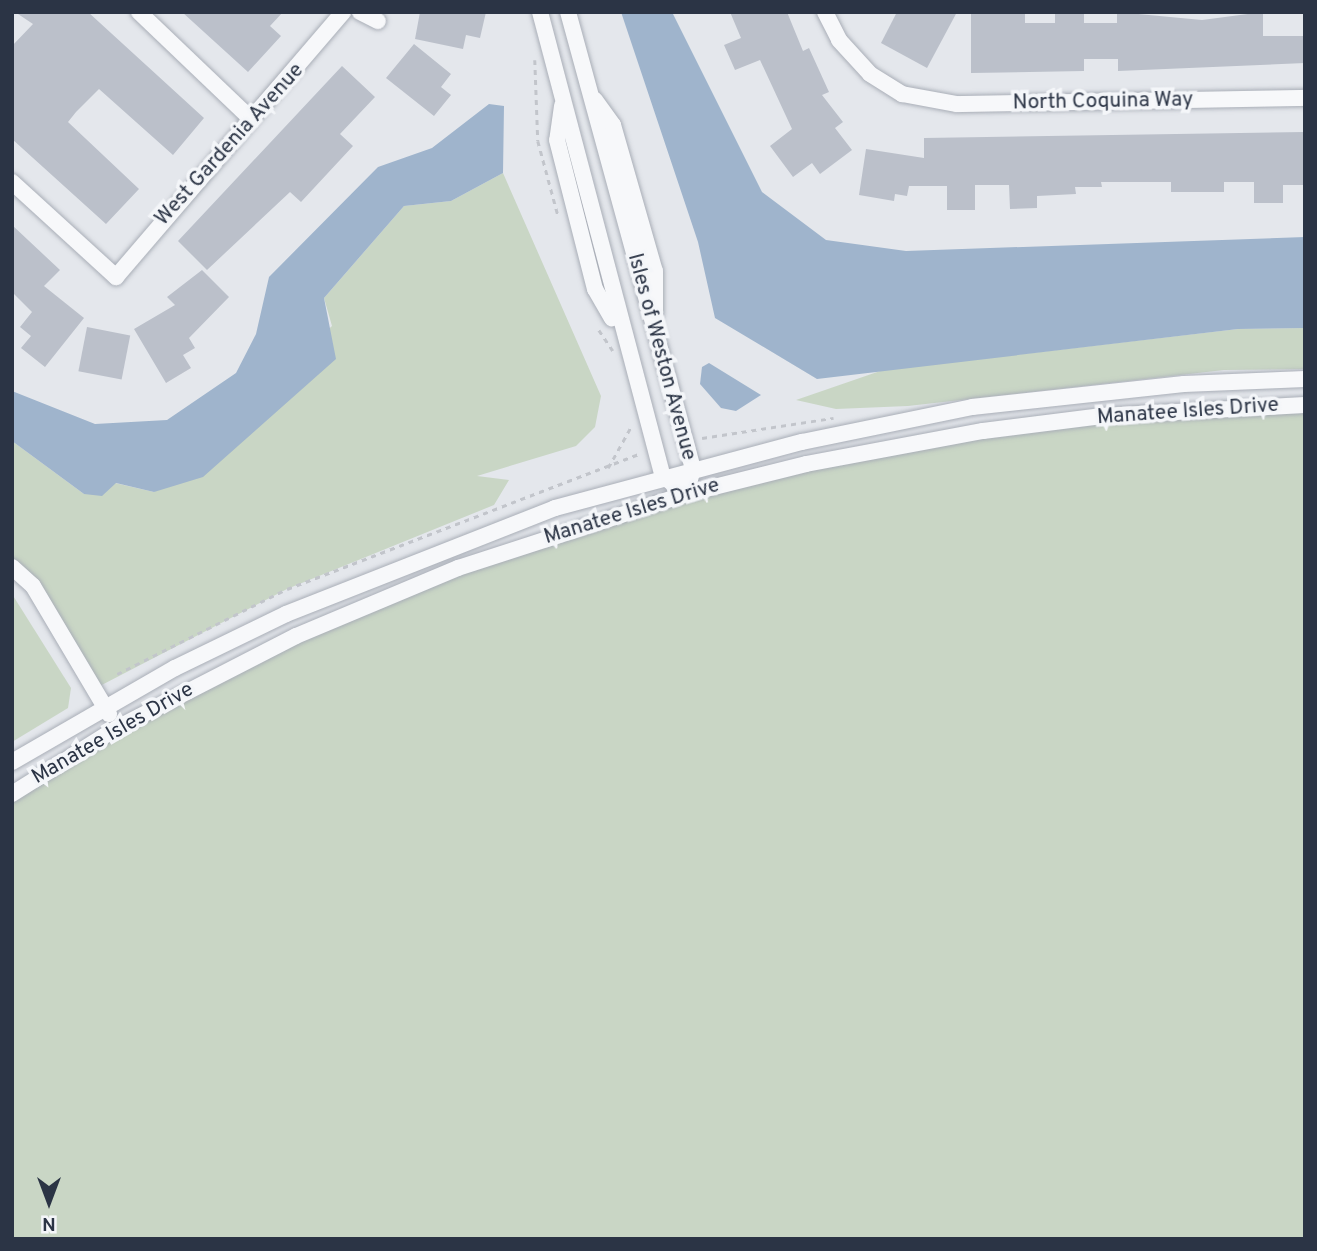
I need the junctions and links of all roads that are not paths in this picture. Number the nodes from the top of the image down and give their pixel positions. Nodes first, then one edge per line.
1 (139, 12) edge
2 (343, 12) edge
3 (360, 12) edge
4 (540, 12) edge
5 (568, 12) edge
6 (825, 12) edge
7 (378, 21) dead end
8 (589, 91) junction
9 (1305, 98) edge
10 (250, 118) junction
11 (608, 163) junction
12 (573, 172) junction
13 (12, 182) edge
14 (640, 276) junction
15 (609, 284) junction
16 (655, 335) junction
17 (625, 340) junction
18 (1305, 379) edge
19 (1305, 405) edge
20 (693, 469) junction
21 (663, 476) junction
22 (686, 494) junction
23 (12, 567) edge
24 (104, 706) junction
25 (117, 728) junction
26 (12, 762) edge
27 (12, 794) edge

1 - 10 street
2 - 10 street, West Gardenia Avenue
3 - 7 street
4 - 12 street, Isles of Weston Avenue
5 - 8 street, Isles of Weston Avenue
6 - 9 street, North Coquina Way
8 - 11 street, Isles of Weston Avenue
8 - 16 street
10 - 13 street, West Gardenia Avenue
11 - 12 street
11 - 14 street, Isles of Weston Avenue
12 - 15 street, Isles of Weston Avenue
12 - 17 street
14 - 15 street
14 - 16 street, Isles of Weston Avenue
15 - 17 street, Isles of Weston Avenue
16 - 20 street, Isles of Weston Avenue
17 - 21 street, Isles of Weston Avenue
18 - 20 street, Manatee Isles Drive
19 - 22 street, Manatee Isles Drive
20 - 21 street, Manatee Isles Drive
20 - 22 street, Isles of Weston Avenue
21 - 22 street, Isles of Weston Avenue
21 - 24 street, Manatee Isles Drive
22 - 25 street, Manatee Isles Drive
23 - 24 street
24 - 25 street
24 - 26 street, Manatee Isles Drive
25 - 27 street, Manatee Isles Drive

